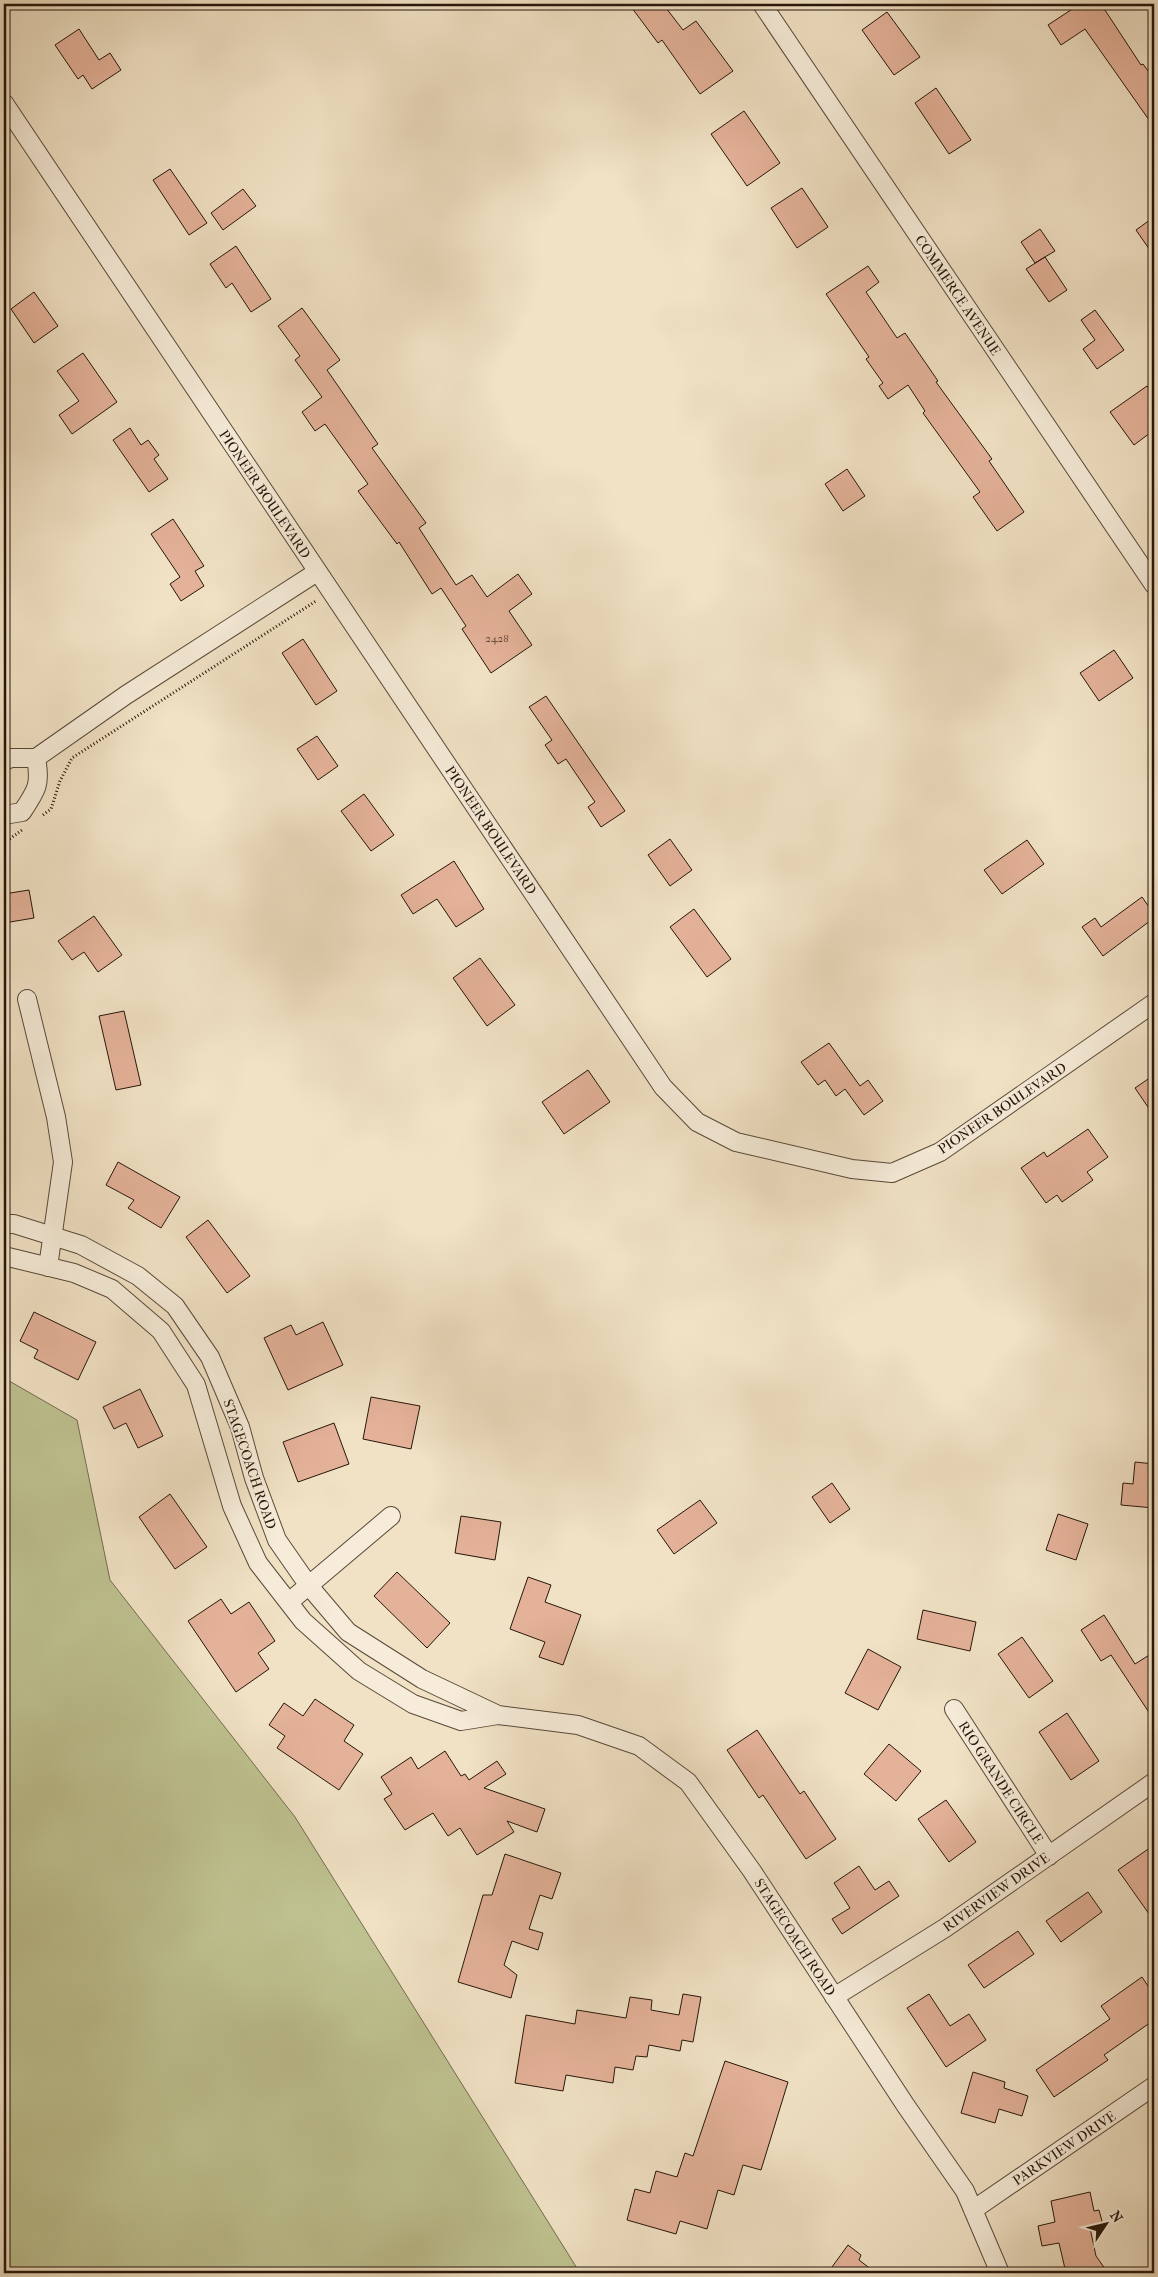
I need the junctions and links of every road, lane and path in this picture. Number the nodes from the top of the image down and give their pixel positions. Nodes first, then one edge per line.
1 (762, 4) edge
2 (4, 103) edge
3 (312, 575) junction
4 (1154, 585) edge
5 (36, 758) junction
6 (4, 761) edge
7 (4, 814) edge
8 (35, 820) dead end
9 (27, 826) dead end
10 (4, 843) edge
11 (27, 999) dead end
12 (1154, 1003) edge
13 (4, 1224) edge
14 (52, 1236) junction
15 (4, 1256) edge
16 (48, 1267) junction
17 (391, 1516) dead end
18 (309, 1586) junction
19 (289, 1602) junction
20 (954, 1709) dead end
21 (498, 1715) junction
22 (1154, 1782) edge
23 (1049, 1856) junction
24 (834, 1997) junction
25 (1154, 2086) edge
26 (973, 2210) junction
27 (1000, 2273) edge

1 - 4 street, COMMERCE AVENUE
2 - 3 street, PIONEER BOULEVARD
3 - 5 street
3 - 8 path
3 - 12 street, PIONEER BOULEVARD
5 - 6 street
5 - 7 street
9 - 10 path
11 - 14 street
13 - 14 street, STAGECOACH ROAD
14 - 16 street
14 - 18 street, STAGECOACH ROAD
15 - 16 street, STAGECOACH ROAD
16 - 19 street, STAGECOACH ROAD
17 - 18 street
18 - 19 street
18 - 21 street, STAGECOACH ROAD
19 - 21 street, STAGECOACH ROAD
20 - 23 street, RIO GRANDE CIRCLE
21 - 24 street, STAGECOACH ROAD
22 - 23 street, RIVERVIEW DRIVE
23 - 24 street, RIVERVIEW DRIVE
24 - 26 street, STAGECOACH ROAD
25 - 26 street, PARKVIEW DRIVE
26 - 27 street, STAGECOACH ROAD

